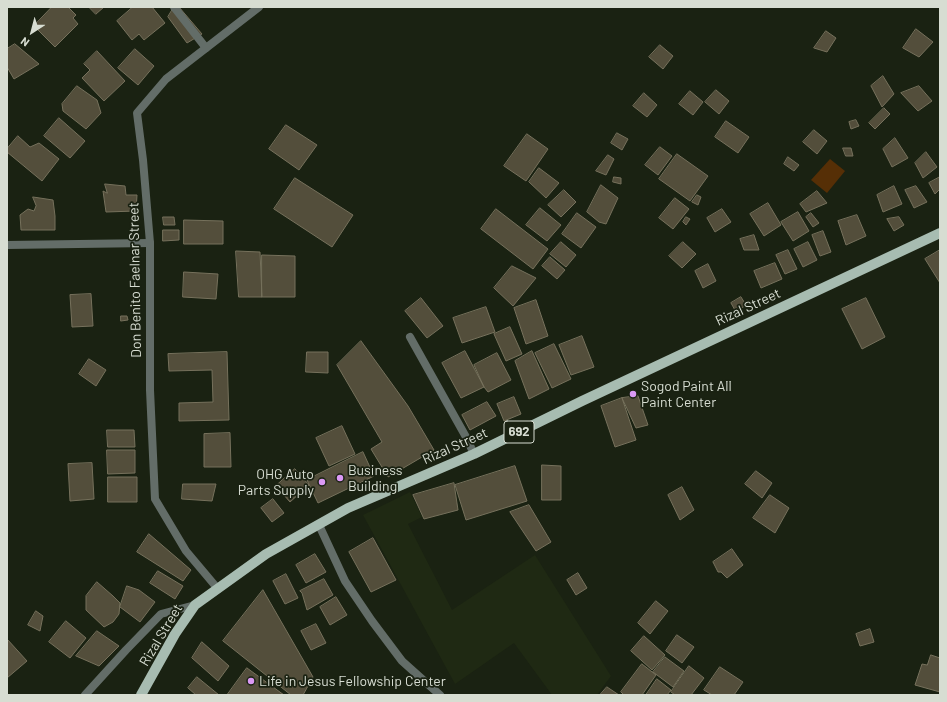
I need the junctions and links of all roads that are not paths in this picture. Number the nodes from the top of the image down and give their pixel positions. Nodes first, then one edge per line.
1 (174, 7) edge
2 (259, 7) edge
3 (206, 48) junction
4 (940, 233) edge
5 (150, 243) junction
6 (7, 245) edge
7 (410, 338) dead end
8 (474, 454) junction
9 (318, 525) junction
10 (218, 589) junction
11 (195, 605) junction
12 (143, 692) edge
13 (85, 695) edge
14 (440, 695) edge

1 - 3 street
2 - 3 street, Don Benito Faelnar Street
3 - 5 street, Don Benito Faelnar Street
4 - 8 main road, Rizal Street / 692
5 - 6 street
5 - 10 street, Don Benito Faelnar Street
7 - 8 street
8 - 9 main road, Rizal Street / 692
9 - 10 main road, Rizal Street / 692
9 - 14 street
10 - 11 main road, Rizal Street / 692
11 - 12 main road, Rizal Street / 692
11 - 13 street

